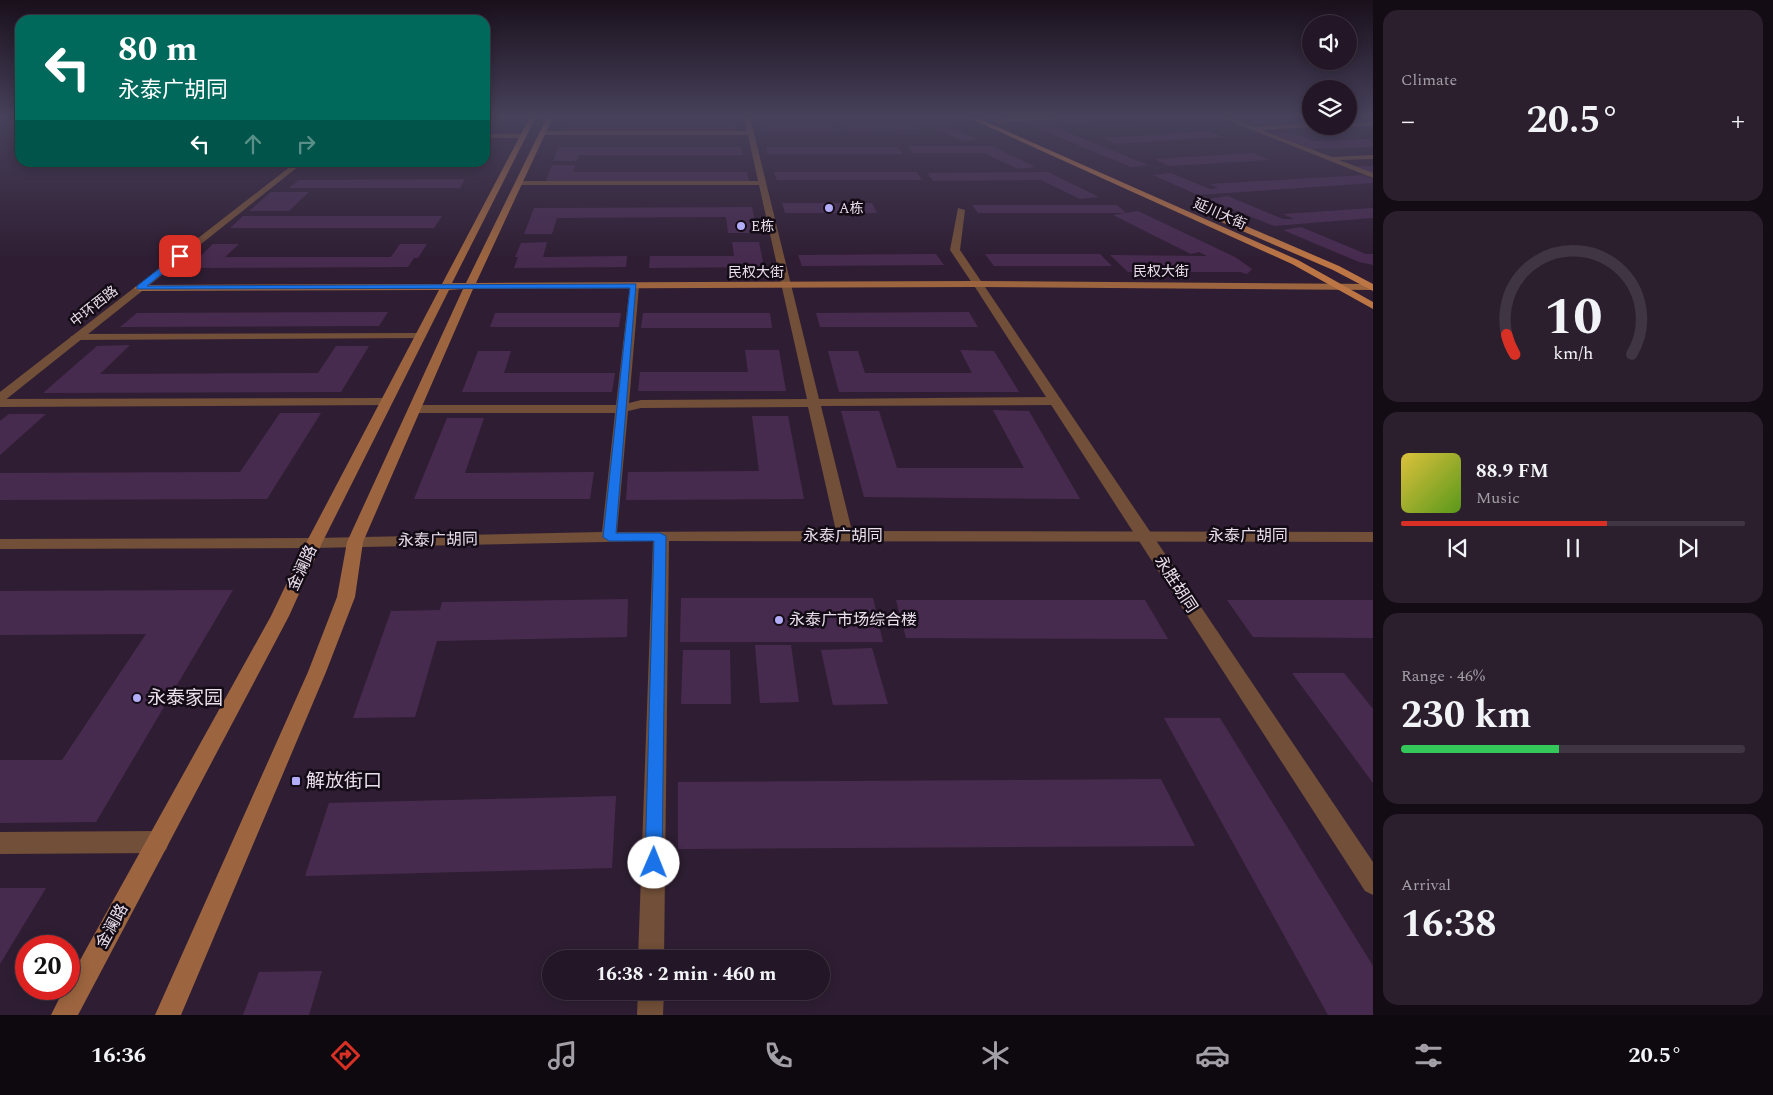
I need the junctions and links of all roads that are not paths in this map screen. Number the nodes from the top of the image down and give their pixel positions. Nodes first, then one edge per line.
1 (508, 164) edge
2 (527, 164) edge
3 (758, 164) edge
4 (1076, 164) edge
5 (1097, 164) edge
6 (1343, 164) edge
7 (295, 167) edge
8 (1373, 176) edge
9 (519, 182) junction
10 (762, 182) junction
11 (1166, 194) dead end
12 (961, 210) dead end
13 (1210, 214) dead end
14 (978, 284) junction
15 (787, 285) junction
16 (634, 286) junction
17 (1341, 286) junction
18 (445, 287) junction
19 (469, 287) junction
20 (1373, 287) edge
21 (139, 288) junction
22 (1373, 306) edge
23 (420, 336) junction
24 (76, 338) junction
25 (0, 398) edge
26 (1056, 401) junction
27 (386, 402) junction
28 (0, 403) edge
29 (814, 403) junction
30 (414, 409) junction
31 (622, 409) junction
32 (660, 536) junction
33 (845, 536) junction
34 (1144, 536) junction
35 (609, 537) junction
36 (1373, 537) edge
37 (314, 542) junction
38 (355, 542) junction
39 (0, 544) edge
40 (158, 842) junction
41 (0, 843) edge
42 (1373, 883) edge
43 (652, 950) edge
44 (651, 1000) edge
45 (64, 1015) edge
46 (168, 1015) edge
47 (650, 1015) edge

1 - 18 street, 金澜路
2 - 9 street
3 - 10 street
4 - 17 main road, 延川大街
5 - 11 main road
6 - 8 street
7 - 21 street, 中环西路
9 - 10 street
9 - 19 street
10 - 15 street
12 - 14 street, 永胜胡同
13 - 20 main road, 延川大街
14 - 15 street, 民权大街
14 - 17 street, 民权大街
14 - 26 street, 永胜胡同
15 - 16 street, 民权大街
15 - 29 street
16 - 19 street, 民权大街
16 - 31 street
17 - 20 street, 民权大街
17 - 22 main road, 延川大街
18 - 19 street, 民权大街
18 - 21 street, 民权大街
18 - 23 street, 金澜路
19 - 30 street
21 - 24 street, 中环西路
23 - 24 street
23 - 27 street, 金澜路
24 - 25 street, 中环西路
26 - 29 street
26 - 34 street, 永胜胡同
27 - 28 street
27 - 37 street, 金澜路
29 - 31 street
29 - 33 street
30 - 31 street
30 - 38 street
31 - 35 street
32 - 33 street, 永泰广胡同
32 - 35 street, 永泰广胡同
32 - 43 street
33 - 34 street, 永泰广胡同
34 - 36 street, 永泰广胡同
34 - 42 street, 永胜胡同
35 - 38 street, 永泰广胡同
37 - 38 street, 永泰广胡同
37 - 39 street, 永泰广胡同
37 - 40 street, 金澜路
38 - 46 street
40 - 41 street
40 - 45 street, 金澜路
44 - 47 street

